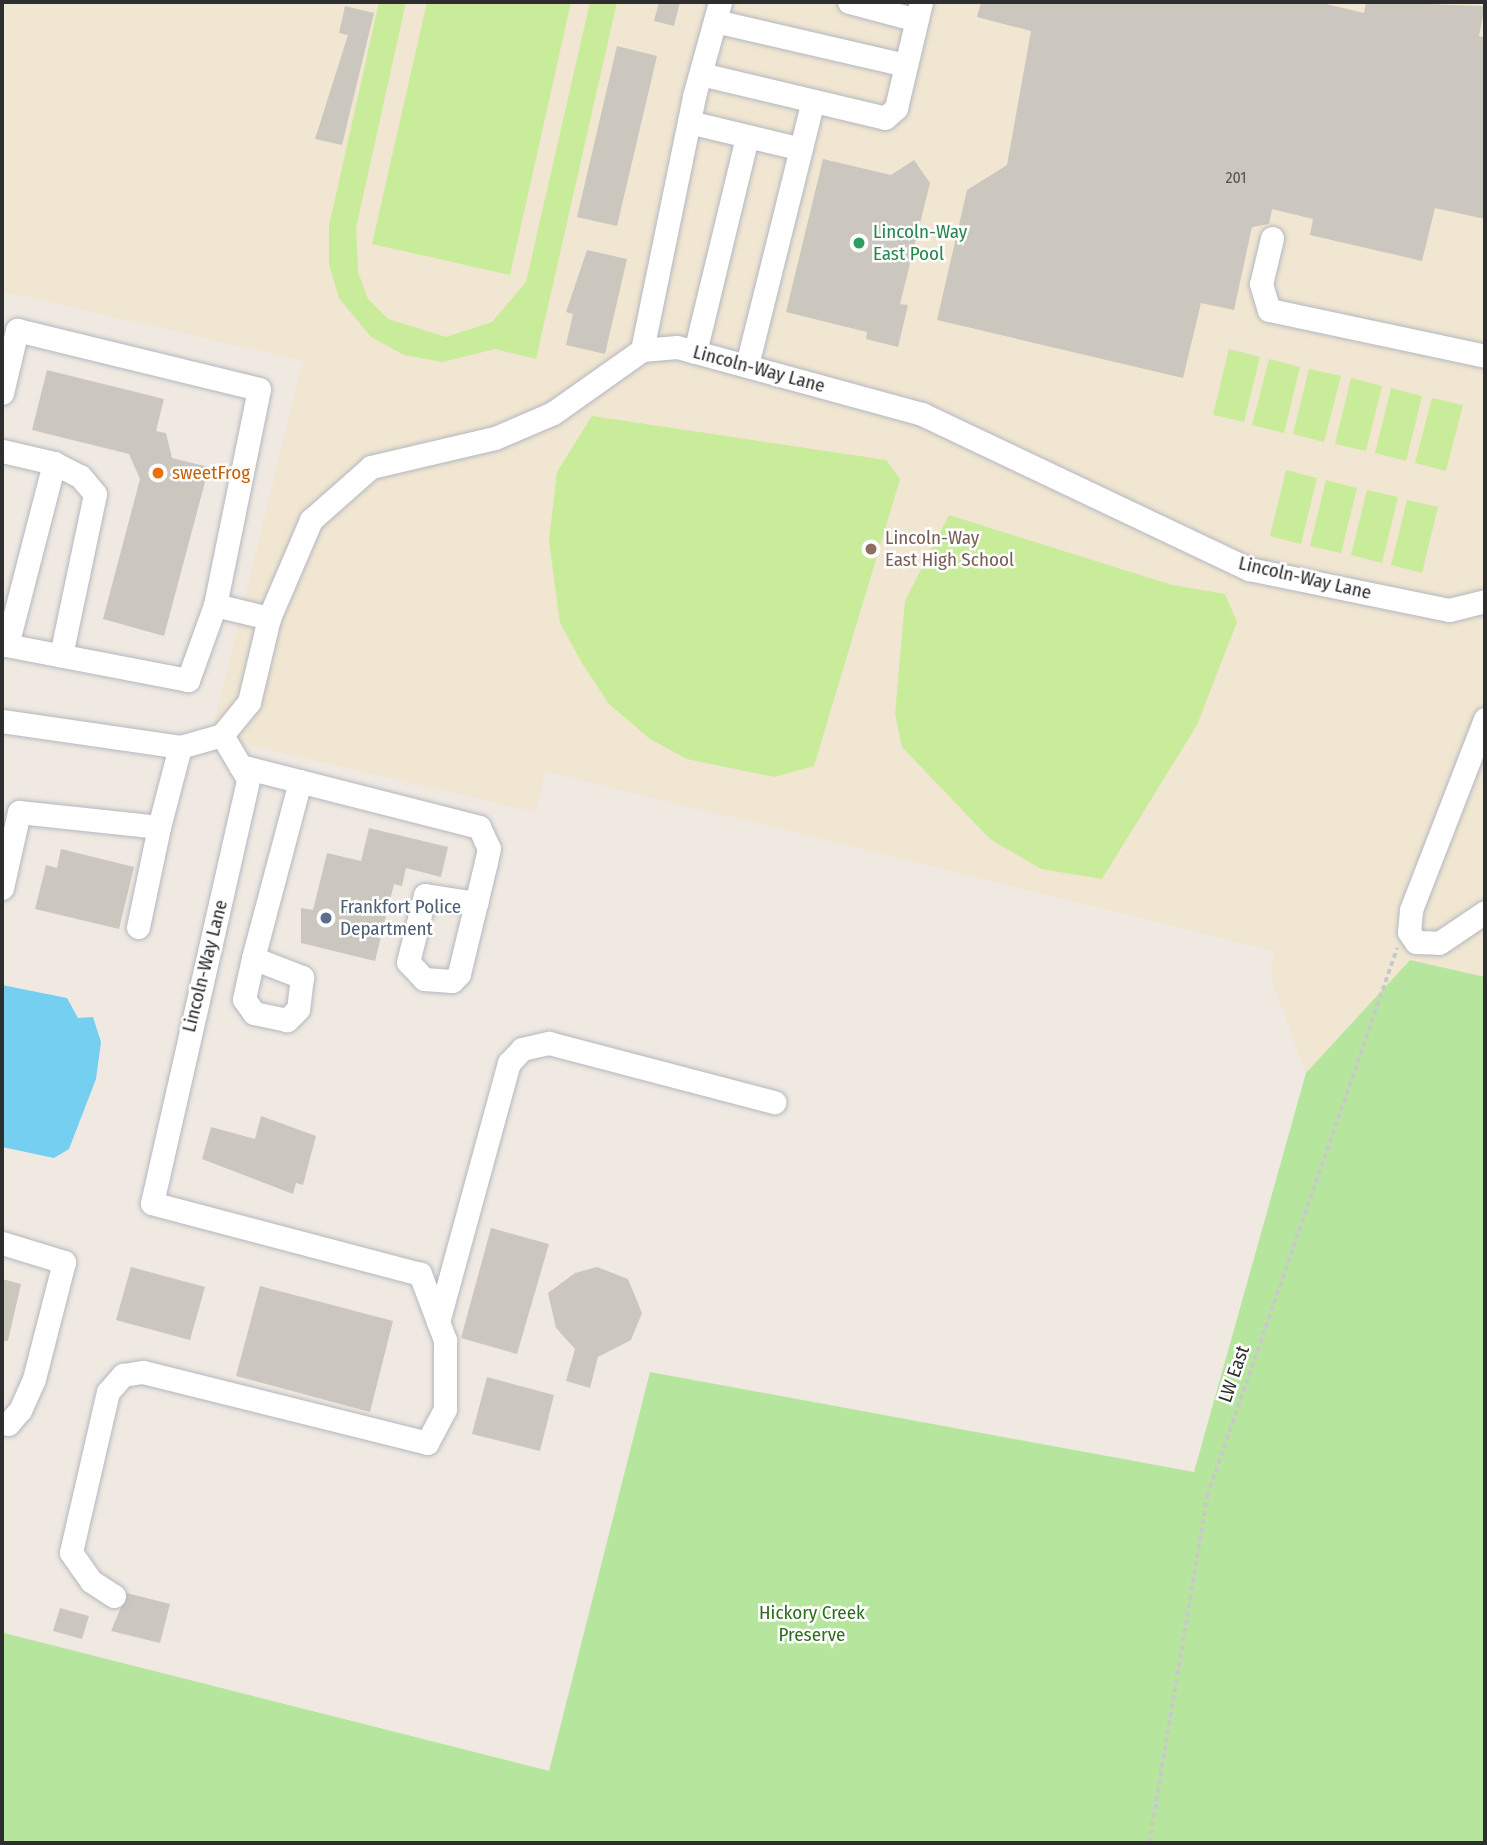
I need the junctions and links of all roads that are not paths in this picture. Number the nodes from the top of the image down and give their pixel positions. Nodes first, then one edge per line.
1 (849, 2) edge
2 (717, 11) edge
3 (919, 11) edge
4 (906, 65) junction
5 (701, 74) junction
6 (813, 101) junction
7 (688, 122) junction
8 (747, 137) junction
9 (797, 148) junction
10 (1272, 238) dead end
11 (642, 350) junction
12 (695, 352) junction
13 (1485, 356) edge
14 (747, 365) junction
15 (2, 393) edge
16 (2, 451) edge
17 (54, 463) junction
18 (1485, 599) edge
19 (215, 604) junction
20 (269, 618) junction
21 (4, 644) edge
22 (61, 655) junction
23 (1485, 719) edge
24 (2, 721) edge
25 (222, 735) junction
26 (180, 747) junction
27 (240, 766) junction
28 (300, 781) junction
29 (10, 811) edge
30 (159, 827) junction
31 (2, 888) edge
32 (476, 903) dead end
33 (1485, 912) edge
34 (138, 927) dead end
35 (253, 958) junction
36 (774, 1102) dead end
37 (2, 1243) edge
38 (438, 1322) junction
39 (2, 1423) edge
40 (114, 1596) dead end

1 - 3 street
2 - 4 street
2 - 5 street
3 - 4 street
4 - 6 street
5 - 6 street
5 - 7 street
6 - 9 street
7 - 8 street
7 - 11 street
8 - 9 street
8 - 12 street
9 - 14 street
10 - 13 street
11 - 12 street, Lincoln-Way Lane
11 - 20 street
12 - 14 street, Lincoln-Way Lane
14 - 18 street, Lincoln-Way Lane
15 - 19 street
16 - 17 street
17 - 21 street
17 - 22 street
19 - 20 street
19 - 22 street
20 - 25 street
21 - 22 street
23 - 33 street
24 - 26 street
25 - 26 street
25 - 27 street, Lincoln-Way Lane
26 - 30 street
27 - 28 street
27 - 38 street, Lincoln-Way Lane
28 - 32 street
28 - 35 street
29 - 30 street
29 - 31 street
30 - 34 street
35 - 35 street
36 - 38 street
37 - 39 street
38 - 40 street

